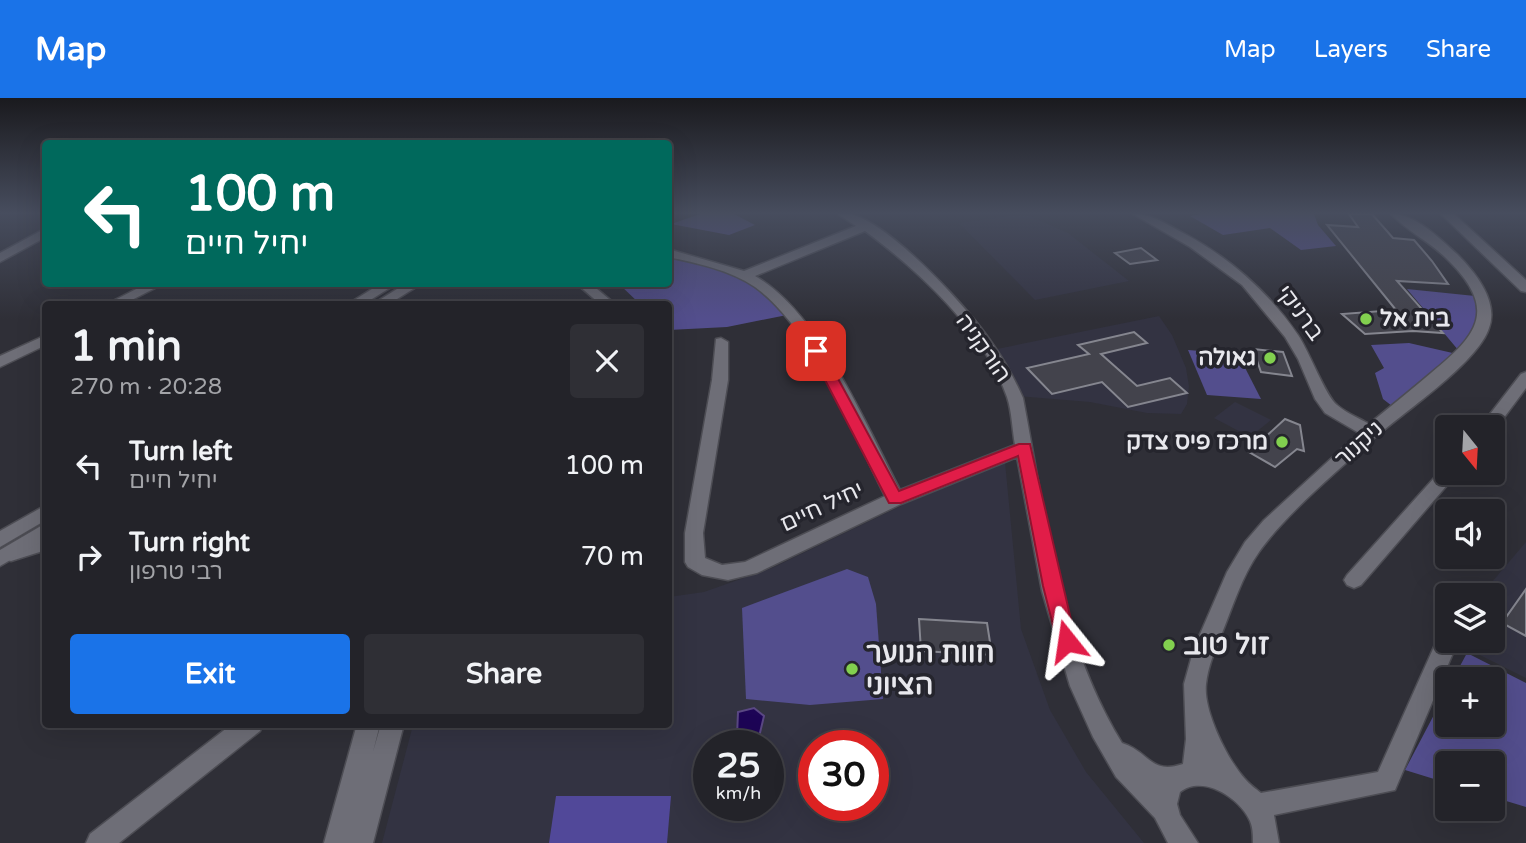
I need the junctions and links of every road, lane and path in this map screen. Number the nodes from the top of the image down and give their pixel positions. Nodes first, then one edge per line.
1 (16, 249) edge
2 (810, 249) edge
3 (900, 249) edge
4 (1201, 249) edge
5 (1443, 249) edge
6 (1487, 249) edge
7 (672, 254) edge
8 (0, 258) edge
9 (743, 276) junction
10 (150, 287) edge
11 (384, 287) edge
12 (409, 287) edge
13 (587, 287) edge
14 (601, 287) edge
15 (1526, 288) edge
16 (120, 301) edge
17 (360, 301) edge
18 (385, 301) edge
19 (604, 301) edge
20 (617, 301) edge
21 (42, 341) edge
22 (721, 342) dead end
23 (0, 362) edge
24 (1526, 377) edge
25 (1497, 415) edge
26 (1370, 432) junction
27 (1025, 447) junction
28 (1438, 485) edge
29 (895, 499) junction
30 (42, 515) edge
31 (42, 532) edge
32 (42, 544) edge
33 (2, 552) edge
34 (1354, 580) dead end
35 (1442, 653) edge
36 (1196, 707) junction
37 (245, 728) edge
38 (368, 728) edge
39 (392, 728) edge
40 (1102, 731) junction
41 (1184, 777) junction
42 (1235, 786) junction
43 (1256, 806) junction
44 (1166, 811) junction
45 (1269, 841) edge
46 (99, 843) edge
47 (337, 843) edge
48 (360, 843) edge
49 (1185, 843) edge

1 - 8 street
2 - 9 street
3 - 27 street, הורקניה
4 - 26 street, ברניקי
5 - 26 street, ניקנור
6 - 15 street
7 - 9 street
9 - 29 street
10 - 16 street
11 - 17 street
12 - 18 street
13 - 19 street
14 - 20 street
21 - 23 street
22 - 29 street, יחיל חיים
24 - 25 street
26 - 36 street, ניקנור
27 - 29 street, יחיל חיים
27 - 40 street, הורקניה
28 - 34 street
30 - 33 street
31 - 33 street
32 - 33 street
35 - 43 street
36 - 41 street, ניקנור
36 - 42 street, ניקנור
37 - 46 street
38 - 47 street
39 - 48 street
40 - 41 street, הורקניה
40 - 44 street, הורקניה
41 - 42 street, הורקניה
41 - 44 street, ניקנור
42 - 43 street
43 - 45 street
44 - 49 street, הורקניה

